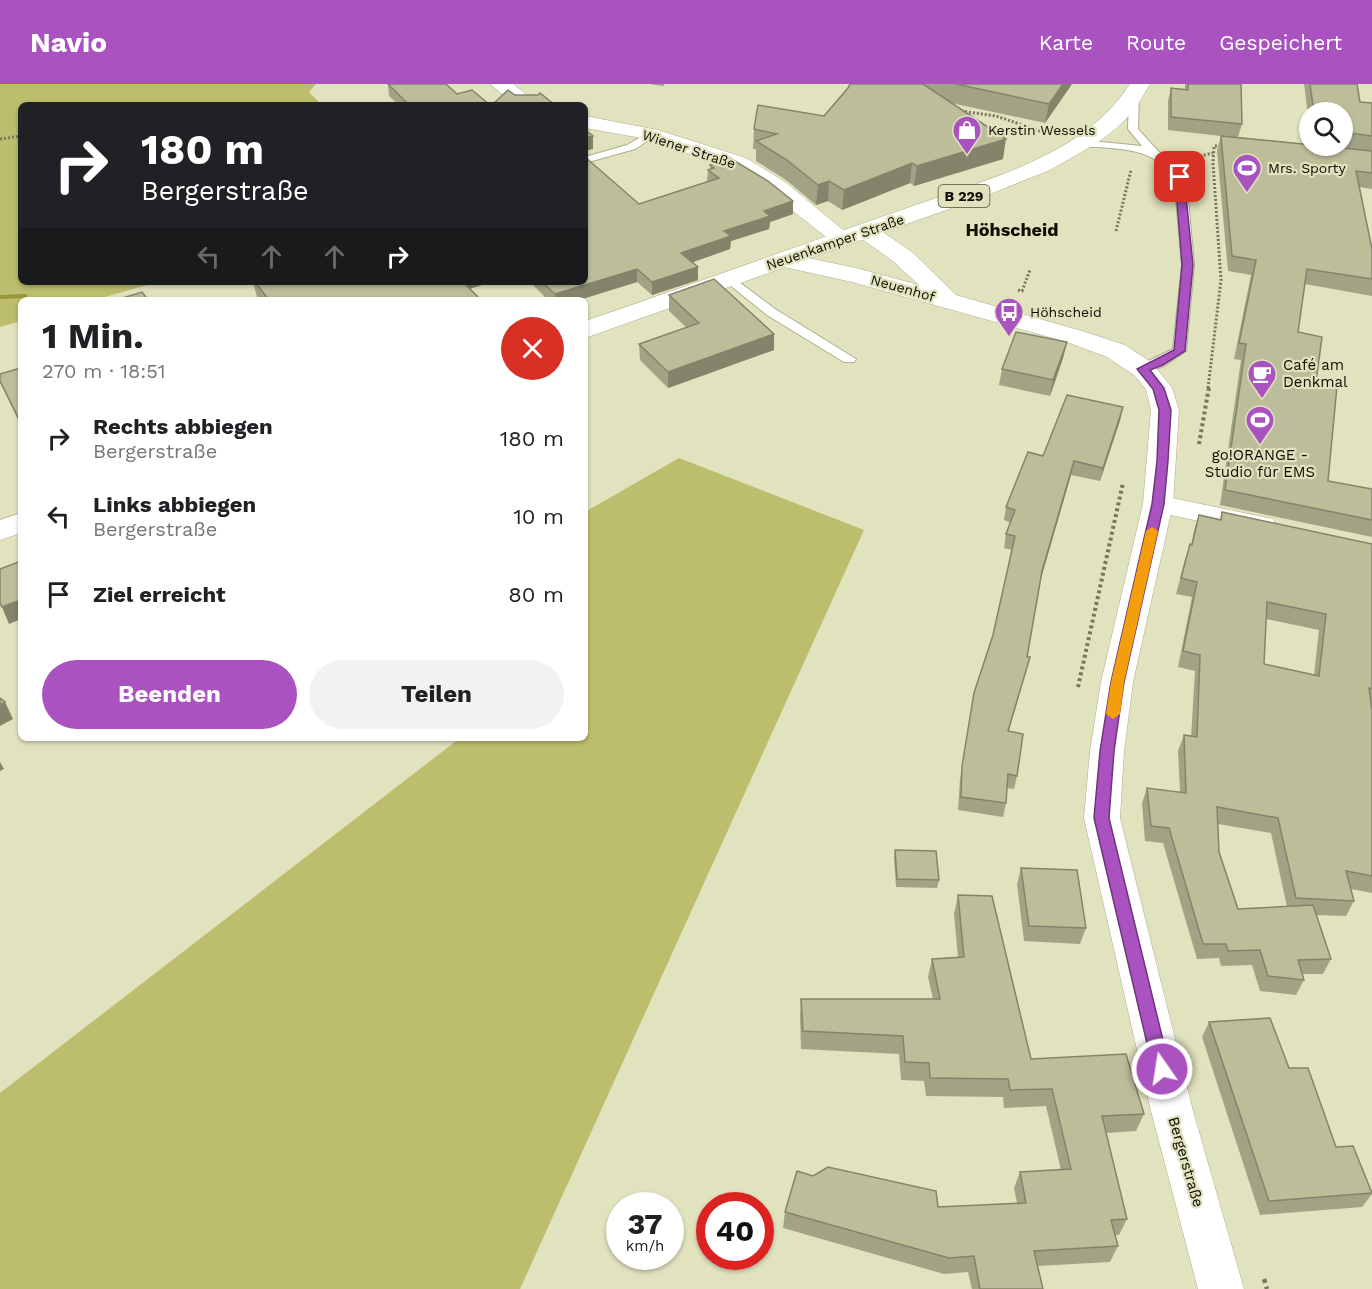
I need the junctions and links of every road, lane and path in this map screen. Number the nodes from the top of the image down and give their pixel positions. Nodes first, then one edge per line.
1 (500, 84) edge
2 (1137, 90) edge
3 (525, 102) edge
4 (958, 110) edge
5 (588, 123) edge
6 (651, 134) junction
7 (1050, 134) dead end
8 (18, 136) edge
9 (0, 139) edge
10 (1081, 143) junction
11 (1154, 153) junction
12 (588, 159) edge
13 (1131, 162) dead end
14 (866, 231) junction
15 (1116, 231) dead end
16 (843, 239) junction
17 (784, 260) junction
18 (856, 274) junction
19 (730, 279) junction
20 (950, 301) junction
21 (588, 329) edge
22 (849, 359) dead end
23 (1143, 369) junction
24 (1158, 504) junction
25 (18, 524) edge
26 (0, 530) edge
27 (1291, 532) edge
28 (1264, 1278) dead end
29 (1221, 1289) edge
30 (1267, 1289) edge

1 - 3 street
2 - 10 street, B 229
2 - 11 lane
4 - 7 path
5 - 6 street, Wiener Straße
6 - 12 lane
6 - 16 street, Wiener Straße
8 - 9 path
10 - 11 lane
10 - 14 street, Neuenkamper Straße / B 229
11 - 23 lane
13 - 15 path
14 - 16 street, Neuenkamper Straße / B 229
14 - 20 street, Neuenhof
16 - 17 street, Neuenkamper Straße / B 229
16 - 18 street, Neuenhof
17 - 18 street, Neuenhof
17 - 19 street, Neuenkamper Straße / B 229
18 - 20 street, Neuenhof
19 - 21 street, Neuenkamper Straße / B 229
19 - 22 lane
20 - 23 street, Neuenhof
23 - 24 street, Bergerstraße
24 - 27 street
24 - 29 street, Bergerstraße
25 - 26 street
28 - 30 path

